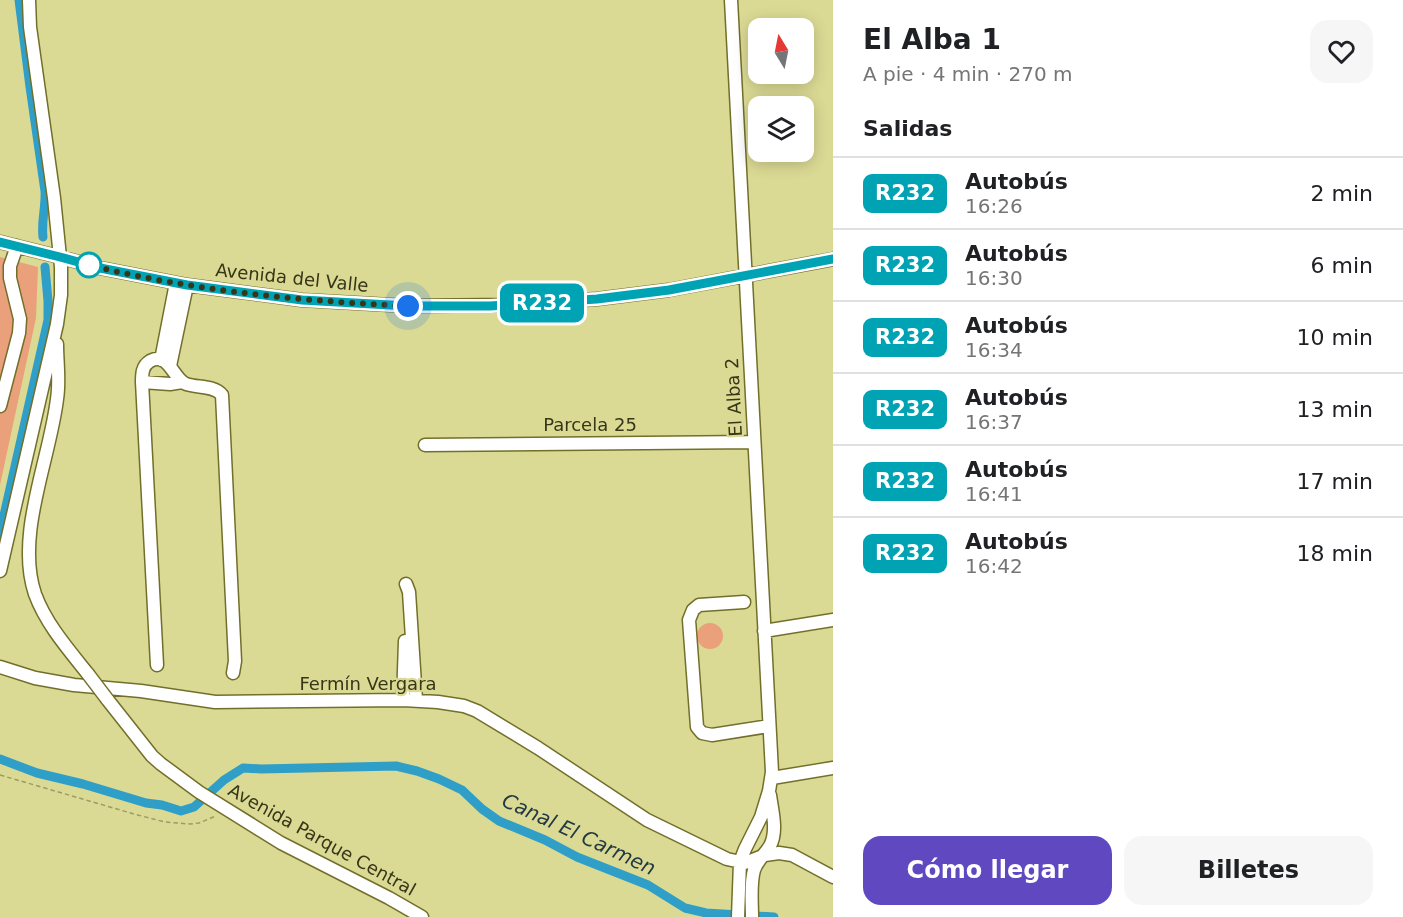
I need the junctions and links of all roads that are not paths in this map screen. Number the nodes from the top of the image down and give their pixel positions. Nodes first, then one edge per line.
1 (29, 0) edge
2 (731, 0) edge
3 (0, 242) edge
4 (17, 246) junction
5 (60, 257) junction
6 (833, 259) edge
7 (746, 276) junction
8 (182, 284) junction
9 (57, 324) junction
10 (165, 363) junction
11 (142, 382) junction
12 (182, 382) junction
13 (0, 406) edge
14 (754, 442) junction
15 (425, 445) dead end
16 (0, 571) edge
17 (744, 602) dead end
18 (833, 620) edge
19 (764, 631) junction
20 (157, 665) dead end
21 (0, 667) edge
22 (233, 672) dead end
23 (403, 700) junction
24 (416, 700) junction
25 (769, 726) junction
26 (833, 768) edge
27 (770, 785) junction
28 (763, 855) junction
29 (740, 862) junction
30 (833, 877) edge
31 (422, 917) edge
32 (738, 917) edge
33 (752, 917) edge

1 - 5 street
2 - 7 street, El Alba 2
3 - 4 street, Avenida del Valle
4 - 5 street, Avenida del Valle
4 - 13 street
5 - 8 street, Avenida del Valle
5 - 9 street
6 - 7 street, Avenida del Valle
7 - 8 street, Avenida del Valle
7 - 14 street, El Alba 2
8 - 10 street
9 - 16 street
9 - 31 street, Avenida Parque Central, bridge
10 - 11 street
10 - 12 street
11 - 12 street
11 - 20 street
12 - 22 street
14 - 15 street, Parcela 25
14 - 19 street, El Alba 2
17 - 25 street
18 - 19 street
19 - 25 street, El Alba 2
21 - 23 street, Fermín Vergara
23 - 24 street, Fermín Vergara
23 - 24 street
24 - 29 street, Fermín Vergara
25 - 27 street, El Alba 2
26 - 27 street
27 - 28 street, El Alba 2
27 - 29 street, El Alba 2
28 - 29 street
28 - 30 street
28 - 33 street, El Alba 2
29 - 32 street, El Alba 2

